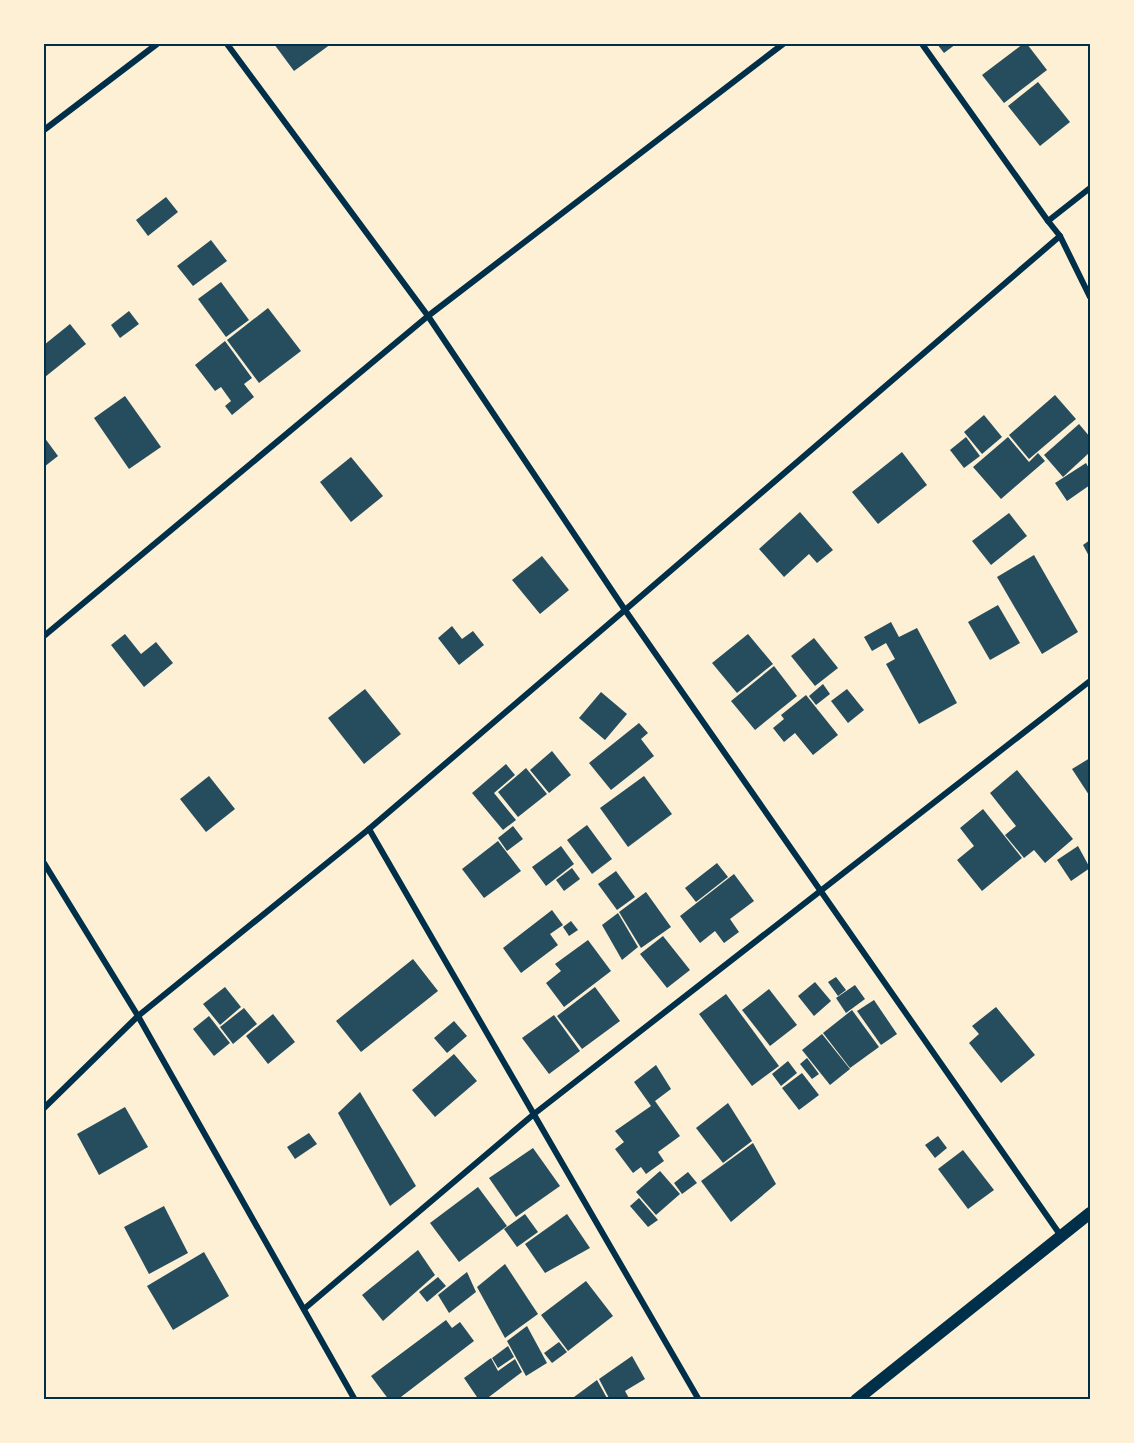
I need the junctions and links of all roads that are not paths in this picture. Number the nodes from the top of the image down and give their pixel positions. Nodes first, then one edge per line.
1 (157, 44) edge
2 (227, 44) edge
3 (783, 44) edge
4 (922, 44) edge
5 (44, 130) edge
6 (1090, 188) edge
7 (1048, 221) junction
8 (1060, 236) junction
9 (1090, 297) edge
10 (428, 316) junction
11 (625, 610) junction
12 (44, 636) edge
13 (1090, 681) edge
14 (369, 829) junction
15 (44, 863) edge
16 (821, 890) junction
17 (138, 1016) junction
18 (44, 1108) edge
19 (534, 1114) junction
20 (1090, 1213) edge
21 (1061, 1236) junction
22 (304, 1309) junction
23 (355, 1400) edge
24 (699, 1400) edge
25 (855, 1400) edge

1 - 5 street
2 - 10 street
3 - 10 street
4 - 7 street
6 - 7 street
7 - 8 street
8 - 9 street
8 - 11 street
10 - 11 street
10 - 12 street
11 - 14 street
11 - 16 street
13 - 16 street
14 - 17 street
14 - 19 street
15 - 17 street
16 - 19 street
16 - 21 street
17 - 18 street
17 - 22 street
19 - 22 street
19 - 24 street
20 - 21 main road
21 - 25 main road
22 - 23 street

